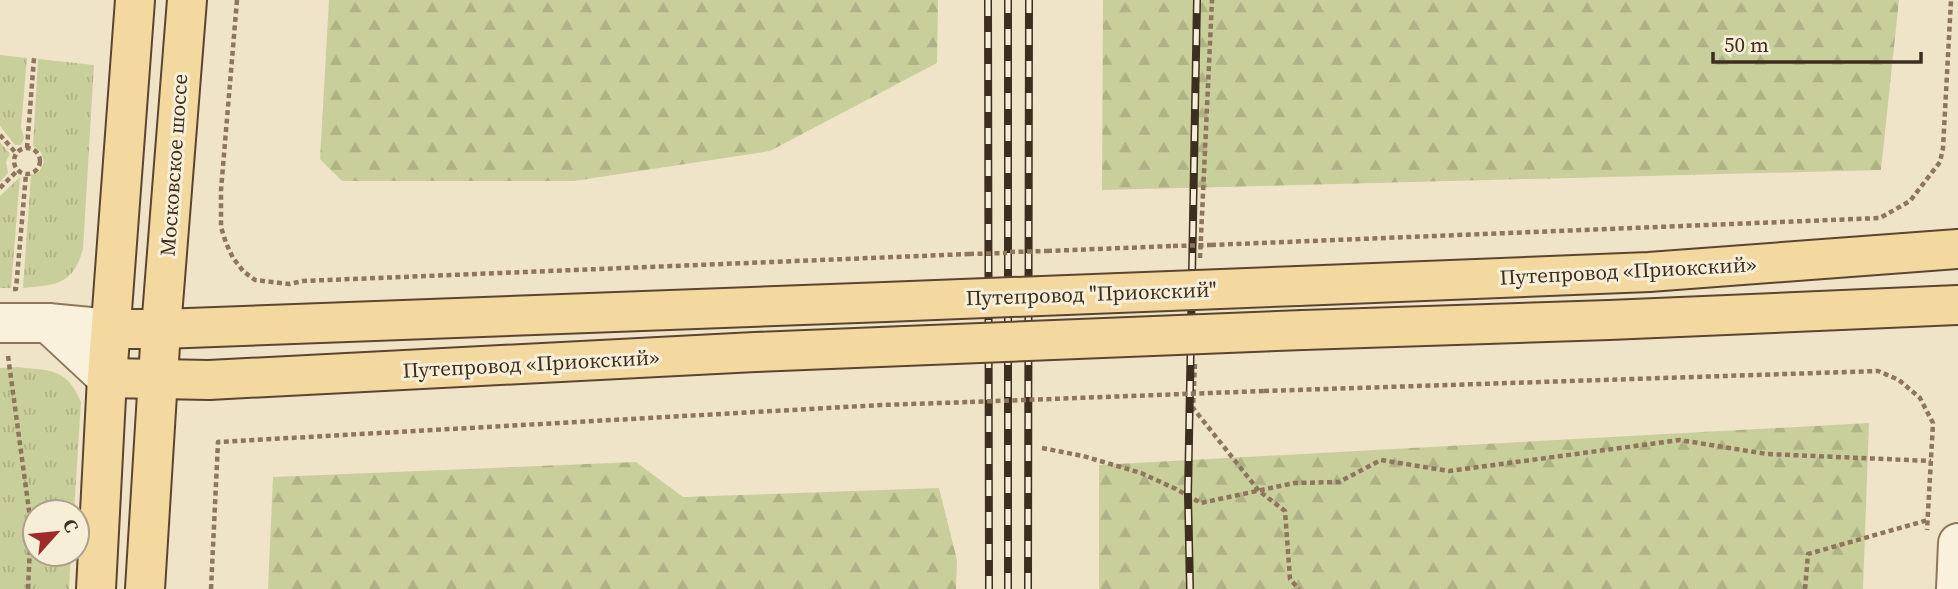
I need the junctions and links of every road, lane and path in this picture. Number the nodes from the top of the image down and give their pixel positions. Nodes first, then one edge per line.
1 (135, 0) edge
2 (187, 0) edge
3 (237, 0) edge
4 (1951, 0) edge
5 (34, 58) dead end
6 (0, 135) edge
7 (27, 148) junction
8 (16, 153) junction
9 (18, 170) junction
10 (26, 174) junction
11 (0, 188) edge
12 (1958, 249) edge
13 (1298, 286) joint
14 (1958, 305) edge
15 (5, 320) edge
16 (48, 323) junction
17 (111, 329) junction
18 (161, 329) junction
19 (107, 378) junction
20 (158, 380) junction
21 (1042, 448) dead end
22 (1931, 461) junction
23 (1259, 491) junction
24 (1928, 520) junction
25 (1942, 538) edge
26 (28, 589) edge
27 (96, 589) edge
28 (145, 589) edge
29 (211, 589) edge
30 (1299, 589) edge
31 (1805, 589) edge
32 (1956, 589) edge

1 - 17 main road
2 - 18 main road, Московское шоссе
3 - 4 path, bridge
5 - 7 path
6 - 8 path
7 - 8 path
7 - 10 path
8 - 9 path
9 - 10 path
9 - 11 path
10 - 15 path
12 - 13 main road, Путепровод «Приокский»
13 - 18 main road, Путепровод "Приокский", bridge
14 - 20 main road, Путепровод «Приокский», bridge
15 - 16 street
15 - 26 path
16 - 17 street
16 - 19 street
17 - 18 main road
17 - 19 main road
18 - 20 main road, Московское шоссе
19 - 20 main road
19 - 27 main road
20 - 28 main road, Московское шоссе
21 - 23 path
22 - 23 path
22 - 24 path
22 - 29 path, bridge
23 - 30 path
24 - 25 path
24 - 31 path
25 - 32 street

